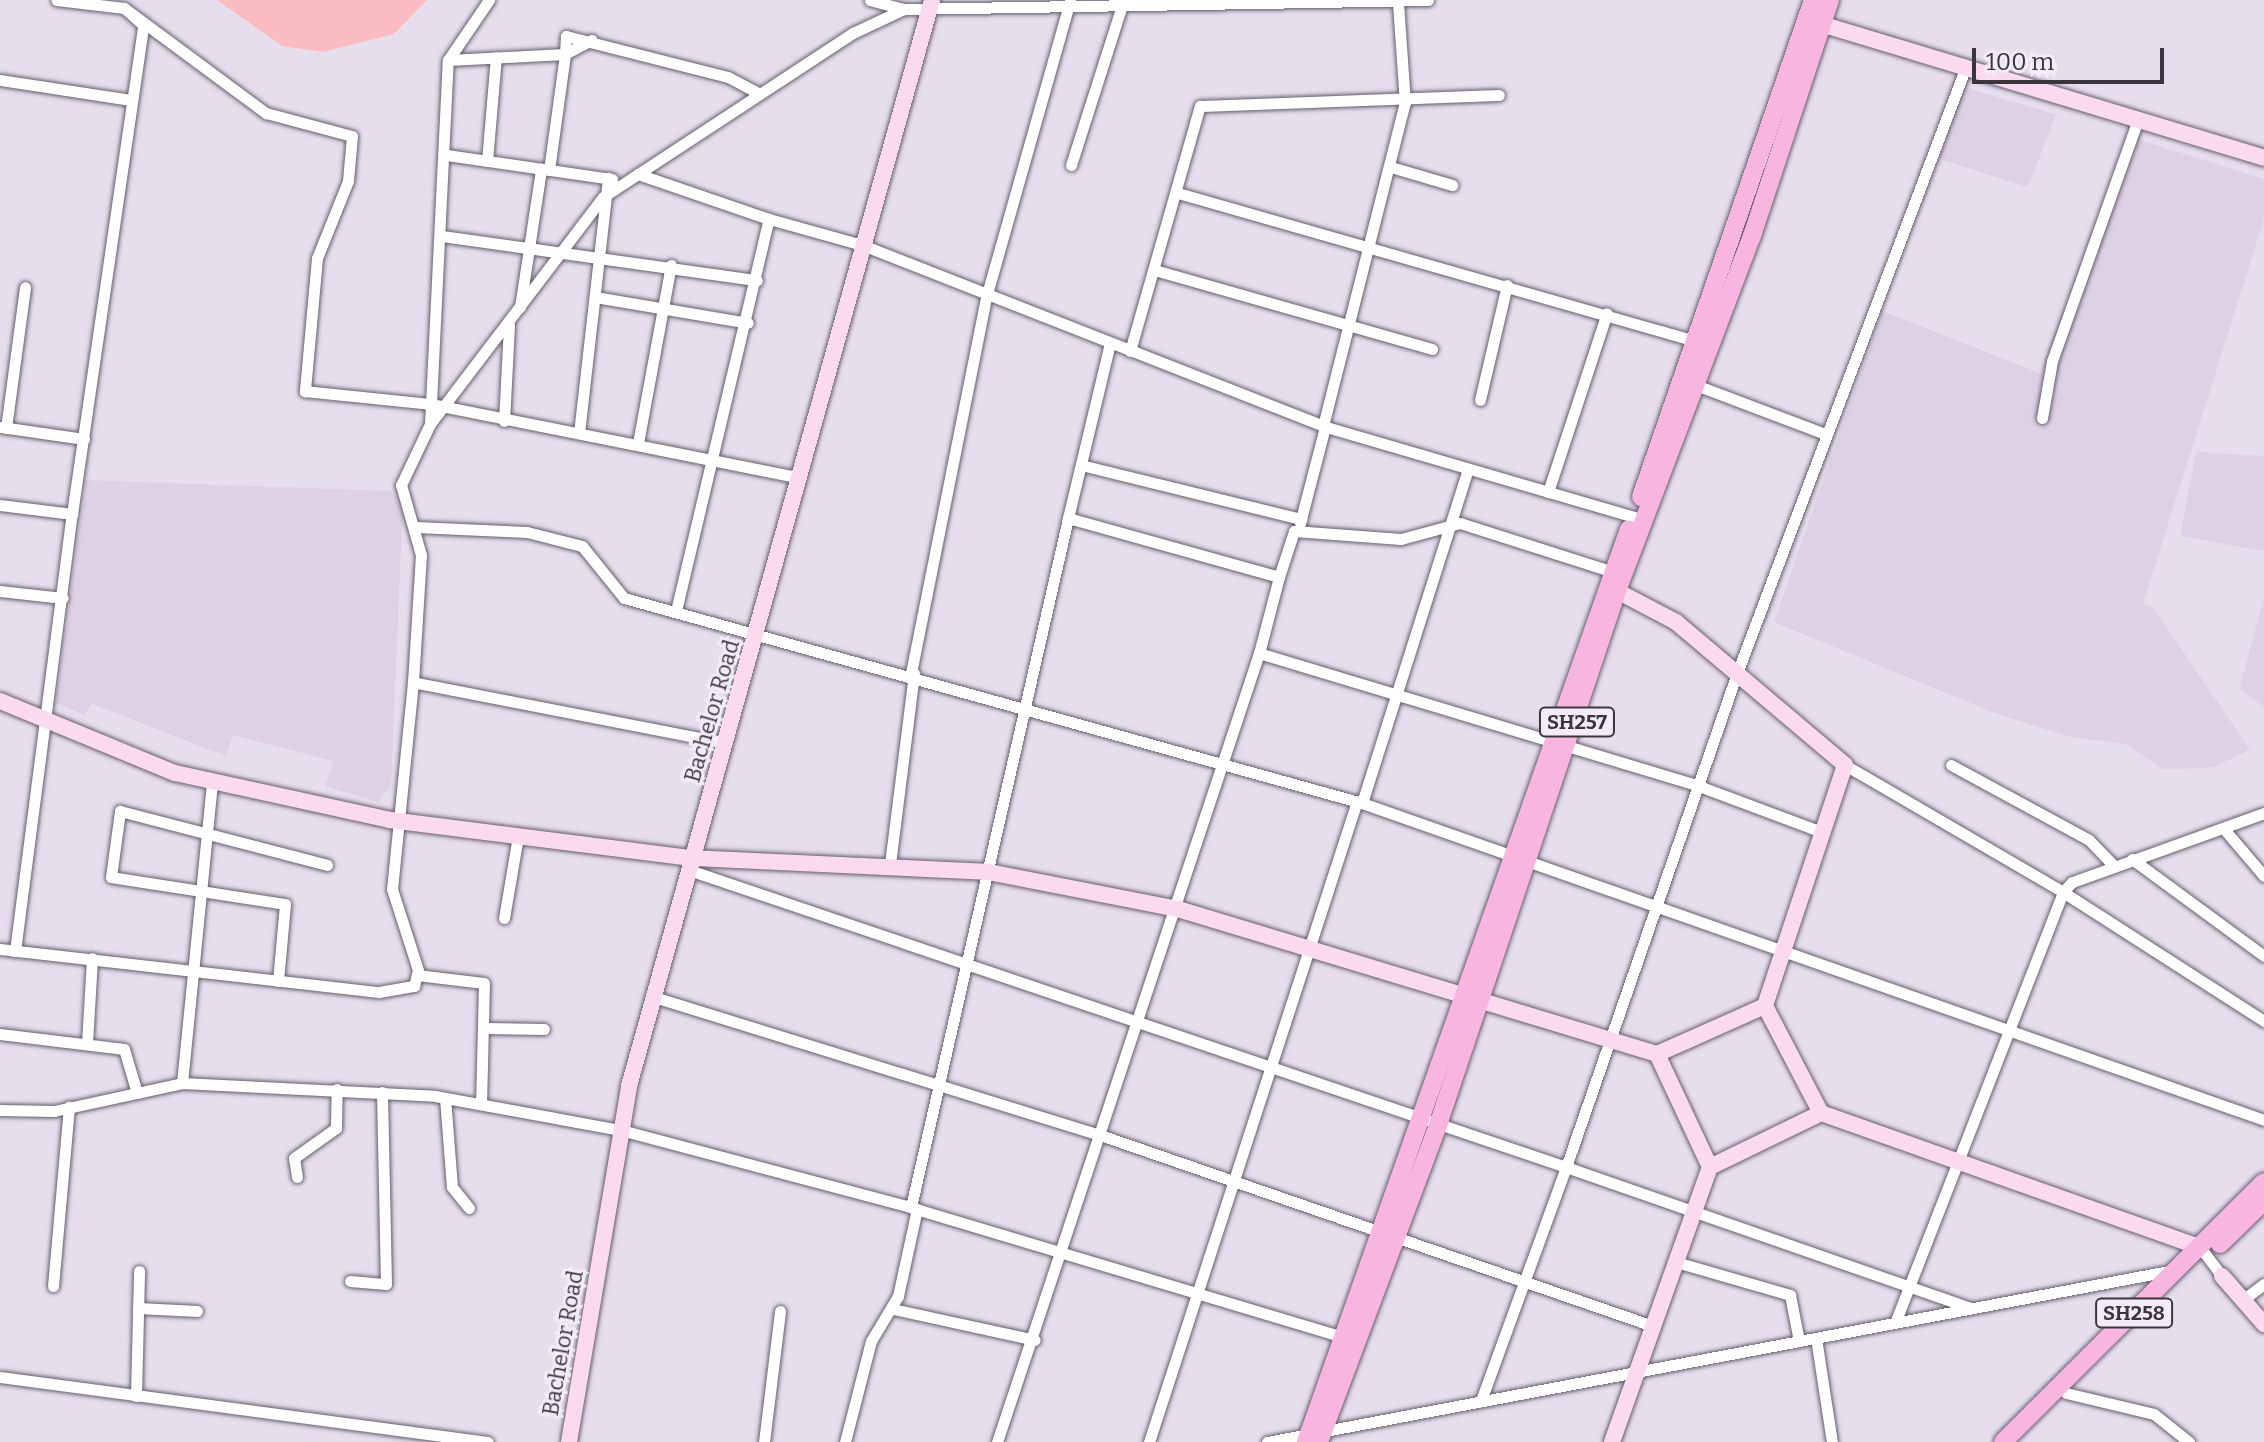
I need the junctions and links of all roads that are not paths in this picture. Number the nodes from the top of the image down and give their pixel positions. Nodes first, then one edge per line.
1 (56, 0) edge
2 (489, 0) edge
3 (870, 0) edge
4 (1428, 0) edge
5 (1813, 0) edge
6 (1830, 0) edge
7 (1372, 3) edge
8 (1398, 3) junction
9 (1069, 4) edge
10 (1148, 4) edge
11 (930, 5) edge
12 (124, 8) junction
13 (1121, 8) junction
14 (904, 9) junction
15 (1814, 22) junction
16 (565, 54) junction
17 (496, 57) junction
18 (448, 60) junction
19 (1965, 69) junction
20 (0, 80) edge
21 (760, 94) junction
22 (1499, 95) dead end
23 (130, 100) junction
24 (1405, 103) junction
25 (2137, 122) junction
26 (447, 155) junction
27 (2264, 158) edge
28 (487, 161) junction
29 (1071, 165) dead end
30 (1391, 167) junction
31 (545, 170) junction
32 (638, 174) junction
33 (607, 178) junction
34 (626, 181) junction
35 (1452, 185) dead end
36 (1178, 193) junction
37 (603, 197) junction
38 (769, 219) junction
39 (442, 236) junction
40 (530, 244) junction
41 (862, 245) junction
42 (566, 249) junction
43 (1374, 249) junction
44 (601, 254) junction
45 (671, 265) junction
46 (1158, 271) junction
47 (757, 280) junction
48 (1507, 285) junction
49 (25, 287) dead end
50 (987, 294) junction
51 (595, 297) junction
52 (660, 308) junction
53 (520, 310) junction
54 (1607, 313) junction
55 (748, 323) junction
56 (509, 325) junction
57 (1351, 326) junction
58 (1695, 341) junction
59 (1110, 343) junction
60 (1432, 349) dead end
61 (1130, 351) junction
62 (1696, 385) junction
63 (1480, 400) dead end
64 (431, 404) junction
65 (445, 412) junction
66 (2042, 418) dead end
67 (504, 421) junction
68 (430, 424) junction
69 (1324, 426) junction
70 (3, 428) edge
71 (579, 433) junction
72 (1825, 434) junction
73 (84, 439) junction
74 (638, 443) junction
75 (715, 455) junction
76 (1081, 465) junction
77 (1468, 469) junction
78 (800, 478) junction
79 (1548, 492) junction
80 (0, 505) edge
81 (72, 514) junction
82 (1068, 518) junction
83 (1301, 519) junction
84 (1639, 519) junction
85 (416, 527) junction
86 (1450, 527) junction
87 (1298, 532) junction
88 (1610, 571) junction
89 (1279, 577) junction
90 (0, 591) edge
91 (1617, 591) junction
92 (63, 598) junction
93 (676, 611) junction
94 (758, 632) junction
95 (1259, 653) junction
96 (1737, 673) junction
97 (912, 674) junction
98 (413, 682) junction
99 (1394, 695) junction
100 (0, 701) edge
101 (1023, 703) junction
102 (48, 718) junction
103 (726, 743) junction
104 (1549, 746) junction
105 (1568, 751) junction
106 (1228, 760) junction
107 (1845, 765) junction
108 (1951, 765) dead end
109 (212, 781) junction
110 (1699, 786) junction
111 (1359, 802) junction
112 (2264, 813) edge
113 (397, 821) junction
114 (2224, 829) junction
115 (1822, 832) junction
116 (206, 835) junction
117 (518, 836) junction
118 (1521, 857) junction
119 (2132, 859) junction
120 (690, 864) junction
121 (890, 864) junction
122 (327, 865) dead end
123 (2114, 866) junction
124 (988, 872) junction
125 (2264, 876) edge
126 (199, 891) junction
127 (2063, 892) junction
128 (1178, 909) junction
129 (1658, 909) junction
130 (504, 918) dead end
131 (1307, 946) junction
132 (1783, 948) junction
133 (0, 949) edge
134 (15, 951) junction
135 (2264, 956) edge
136 (92, 958) junction
137 (967, 964) junction
138 (193, 970) junction
139 (417, 975) junction
140 (278, 981) junction
141 (1474, 994) junction
142 (654, 997) junction
143 (1765, 1006) junction
144 (2264, 1021) edge
145 (1141, 1023) junction
146 (486, 1028) junction
147 (544, 1029) dead end
148 (2005, 1033) junction
149 (0, 1034) edge
150 (1606, 1036) junction
151 (87, 1043) junction
152 (1657, 1054) junction
153 (1271, 1065) junction
154 (182, 1083) junction
155 (938, 1084) junction
156 (337, 1089) junction
157 (382, 1092) junction
158 (137, 1093) junction
159 (445, 1098) junction
160 (481, 1104) junction
161 (69, 1107) junction
162 (0, 1110) edge
163 (1821, 1113) junction
164 (1431, 1119) junction
165 (2264, 1120) edge
166 (621, 1130) junction
167 (1103, 1136) junction
168 (1954, 1162) junction
169 (1566, 1167) junction
170 (1710, 1167) junction
171 (297, 1177) dead end
172 (1234, 1182) junction
173 (2264, 1182) edge
174 (2264, 1201) edge
175 (469, 1208) dead end
176 (914, 1208) junction
177 (1694, 1212) junction
178 (1388, 1237) junction
179 (1064, 1252) junction
180 (2203, 1252) junction
181 (1676, 1262) junction
182 (2178, 1269) junction
183 (139, 1271) dead end
184 (2222, 1276) joint
185 (350, 1281) dead end
186 (1524, 1283) junction
187 (2264, 1284) edge
188 (53, 1286) dead end
189 (1909, 1287) junction
190 (1201, 1290) junction
191 (2244, 1299) junction
192 (138, 1308) junction
193 (1971, 1308) junction
194 (893, 1309) junction
195 (197, 1311) dead end
196 (780, 1311) dead end
197 (1895, 1322) junction
198 (2264, 1324) edge
199 (1653, 1326) junction
200 (1343, 1337) junction
201 (1816, 1338) junction
202 (1035, 1340) junction
203 (1799, 1341) junction
204 (1637, 1371) junction
205 (0, 1377) edge
206 (2066, 1393) junction
207 (136, 1396) junction
208 (1481, 1401) junction
209 (1314, 1437) edge
210 (488, 1442) edge
211 (569, 1442) edge
212 (764, 1442) edge
213 (845, 1442) edge
214 (997, 1442) edge
215 (1149, 1442) edge
216 (1267, 1442) edge
217 (1612, 1442) edge
218 (1832, 1442) edge
219 (2003, 1442) edge
220 (2016, 1442) edge
221 (2189, 1442) edge

1 - 12 street
2 - 18 street
3 - 14 street
4 - 8 street
5 - 15 main road, SH257
6 - 15 main road, SH257
7 - 8 street
7 - 10 street
8 - 24 street
9 - 11 street
9 - 13 street
9 - 50 street
10 - 13 street
11 - 14 street
11 - 41 street, Bachelor Road
12 - 23 street
12 - 64 street
13 - 29 street
14 - 21 street
15 - 19 street
15 - 58 main road, SH257
15 - 62 main road, SH257
16 - 17 street
16 - 21 street
16 - 31 street
17 - 18 street
17 - 28 street
18 - 26 street
19 - 25 street
19 - 72 street
20 - 23 street
21 - 32 street
22 - 24 street
23 - 73 street
24 - 30 street
24 - 36 street
25 - 27 street
25 - 66 street
26 - 28 street
26 - 39 street
28 - 31 street
30 - 35 street
30 - 43 street
31 - 33 street
31 - 40 street
32 - 34 street
32 - 38 street
33 - 34 street
33 - 37 street
34 - 37 street
36 - 43 street
36 - 46 street
37 - 42 street
37 - 44 street
38 - 41 street
38 - 47 street
39 - 40 street
39 - 64 street
40 - 42 street
40 - 53 street
41 - 50 street
41 - 78 street, Bachelor Road
42 - 44 street
42 - 53 street
43 - 48 street
43 - 57 street
44 - 45 street
44 - 51 street
45 - 47 street
45 - 52 street
46 - 57 street
46 - 61 street
47 - 55 street
48 - 54 street
48 - 63 street
49 - 70 street
50 - 59 street
50 - 97 street
51 - 52 street
51 - 71 street
52 - 55 street
52 - 74 street
53 - 56 street
54 - 58 street
54 - 79 street
55 - 75 street
56 - 65 street
56 - 67 street
57 - 60 street
57 - 69 street
58 - 84 main road, SH257
59 - 61 street
59 - 76 street
61 - 69 street
62 - 72 street
62 - 84 main road, SH257
64 - 65 street
64 - 68 street
65 - 67 street
65 - 68 street
67 - 71 street
68 - 85 street
69 - 77 street
69 - 83 street
70 - 73 street
71 - 74 street
72 - 96 street
73 - 81 street
74 - 75 street
75 - 78 street
75 - 93 street
76 - 82 street
76 - 83 street
77 - 79 street
77 - 86 street
78 - 94 street, Bachelor Road
79 - 84 street
80 - 81 street
81 - 92 street
82 - 89 street
82 - 101 street
83 - 87 street
84 - 88 main road, SH257
84 - 91 main road, SH257
85 - 93 street
85 - 98 street
86 - 87 street
86 - 88 street
86 - 99 street
87 - 89 street
88 - 104 main road, SH257
89 - 95 street
90 - 92 street
91 - 96 street
91 - 105 main road, SH257
92 - 102 street
93 - 94 street
94 - 97 street
94 - 103 street, Bachelor Road
95 - 99 street
95 - 106 street
96 - 107 street
96 - 110 street
97 - 101 street
97 - 121 street
98 - 103 street
98 - 113 street
99 - 104 street
99 - 111 street
100 - 102 street
101 - 106 street
101 - 124 street
102 - 109 street
102 - 134 street
103 - 120 street, Bachelor Road
104 - 105 street
104 - 118 main road, SH257
105 - 110 street
105 - 118 main road, SH257
106 - 111 street
106 - 128 street
107 - 115 street
107 - 127 street
108 - 123 street
109 - 113 street
109 - 116 street
110 - 115 street
110 - 129 street
111 - 118 street
111 - 131 street
112 - 114 street
113 - 117 street
113 - 139 street
114 - 119 street
114 - 125 street
115 - 132 street
116 - 122 street
116 - 126 street
116 - 126 street
117 - 120 street
117 - 130 street
118 - 129 street
118 - 141 main road, SH257
119 - 123 street
119 - 135 street
120 - 121 street
120 - 137 street
120 - 142 street, Bachelor Road
121 - 124 street
123 - 127 street
124 - 128 street
124 - 137 street
126 - 138 street
126 - 140 street
127 - 144 street
127 - 148 street
128 - 131 street
128 - 145 street
129 - 132 street
129 - 150 street
131 - 141 street
131 - 153 street
132 - 143 street
132 - 148 street
133 - 134 street
134 - 136 street
136 - 138 street
136 - 151 street
137 - 145 street
137 - 155 street
138 - 140 street
138 - 154 street
139 - 140 street
139 - 146 street
141 - 150 street
141 - 164 main road, SH257
142 - 155 street
142 - 166 street, Bachelor Road
143 - 152 street
143 - 163 street
145 - 153 street
145 - 167 street
146 - 147 street
146 - 160 street
148 - 165 street
148 - 168 street
149 - 151 street
150 - 152 street
150 - 169 street
151 - 158 street
152 - 170 street
153 - 164 street
153 - 172 street
154 - 156 street
154 - 158 street
155 - 167 street
155 - 176 street
156 - 157 street
156 - 171 street
157 - 159 street
157 - 185 street
158 - 161 street
159 - 160 street
159 - 175 street
160 - 166 street
161 - 162 street
161 - 188 street
163 - 168 street
163 - 170 street
164 - 169 street
164 - 178 main road, SH257
166 - 176 street
166 - 211 street, Bachelor Road
167 - 172 street
167 - 179 street
168 - 180 street
168 - 189 street
169 - 177 street
169 - 186 street
170 - 177 street
172 - 178 street
172 - 190 street
173 - 180 main road, SH258
174 - 180 main road, SH258
176 - 179 street
176 - 194 street
177 - 181 street
177 - 189 street
178 - 186 street
178 - 200 main road, SH257
178 - 209 main road, SH257
179 - 190 street
179 - 202 street
180 - 182 main road, SH258
180 - 184 street
180 - 206 main road, SH258
181 - 199 street
181 - 203 street
182 - 193 street
182 - 219 main road, SH258
183 - 192 street
184 - 191 street
186 - 199 street
186 - 208 street
187 - 191 street
189 - 193 street
189 - 197 street
190 - 200 street
190 - 215 street
191 - 198 street
192 - 195 street
192 - 207 street
193 - 197 street
194 - 202 street
194 - 213 street
196 - 212 street
197 - 201 street
199 - 204 street
200 - 209 main road, SH257
201 - 203 street
201 - 218 street
202 - 214 street
203 - 204 street
204 - 208 street
204 - 217 street
205 - 207 street
206 - 220 main road, SH258
206 - 221 street
207 - 210 street
208 - 209 street
209 - 216 street

